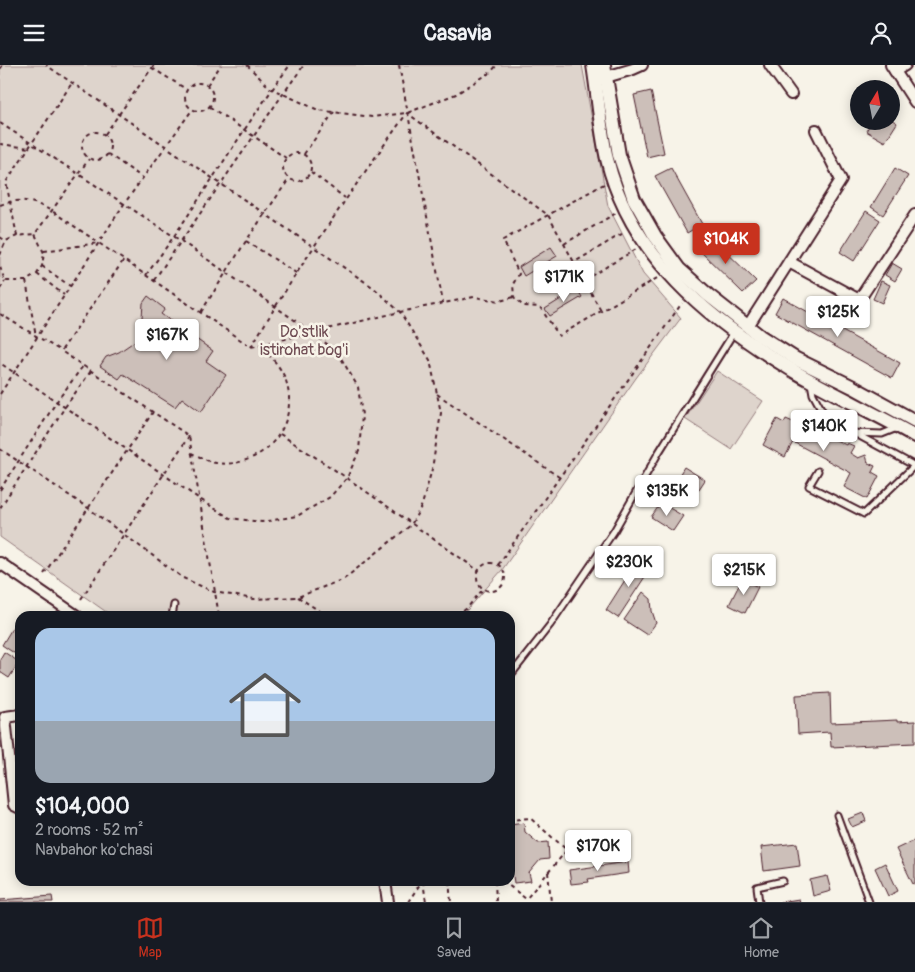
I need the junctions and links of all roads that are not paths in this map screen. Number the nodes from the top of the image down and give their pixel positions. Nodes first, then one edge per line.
1 (593, 65) edge
2 (642, 65) edge
3 (770, 65) edge
4 (905, 65) edge
5 (893, 68) edge
6 (605, 71) edge
7 (790, 94) dead end
8 (915, 102) edge
9 (816, 130) dead end
10 (915, 215) edge
11 (789, 262) junction
12 (748, 326) junction
13 (734, 331) junction
14 (757, 340) junction
15 (810, 380) junction
16 (915, 421) edge
17 (900, 427) junction
18 (855, 433) junction
19 (915, 436) edge
20 (914, 466) edge
21 (818, 471) dead end
22 (0, 563) edge
23 (174, 605) dead end
24 (70, 611) edge
25 (173, 611) edge
26 (515, 670) edge
27 (15, 716) edge
28 (2, 717) edge
29 (15, 806) edge
30 (837, 815) dead end
31 (783, 881) dead end
32 (386, 886) edge
33 (388, 902) edge
34 (759, 902) edge
35 (868, 902) edge

1 - 13 street
2 - 6 street
3 - 7 street
4 - 5 street
5 - 8 street
6 - 12 street
9 - 11 street
10 - 11 street
11 - 12 street
12 - 14 street
13 - 14 street
13 - 26 lane
14 - 15 street
14 - 16 street
15 - 17 street
15 - 18 lane
17 - 18 lane
17 - 19 street
18 - 20 lane
20 - 21 lane
22 - 24 street
23 - 25 lane
27 - 28 street
28 - 29 street
30 - 35 lane
31 - 34 lane
32 - 33 street

